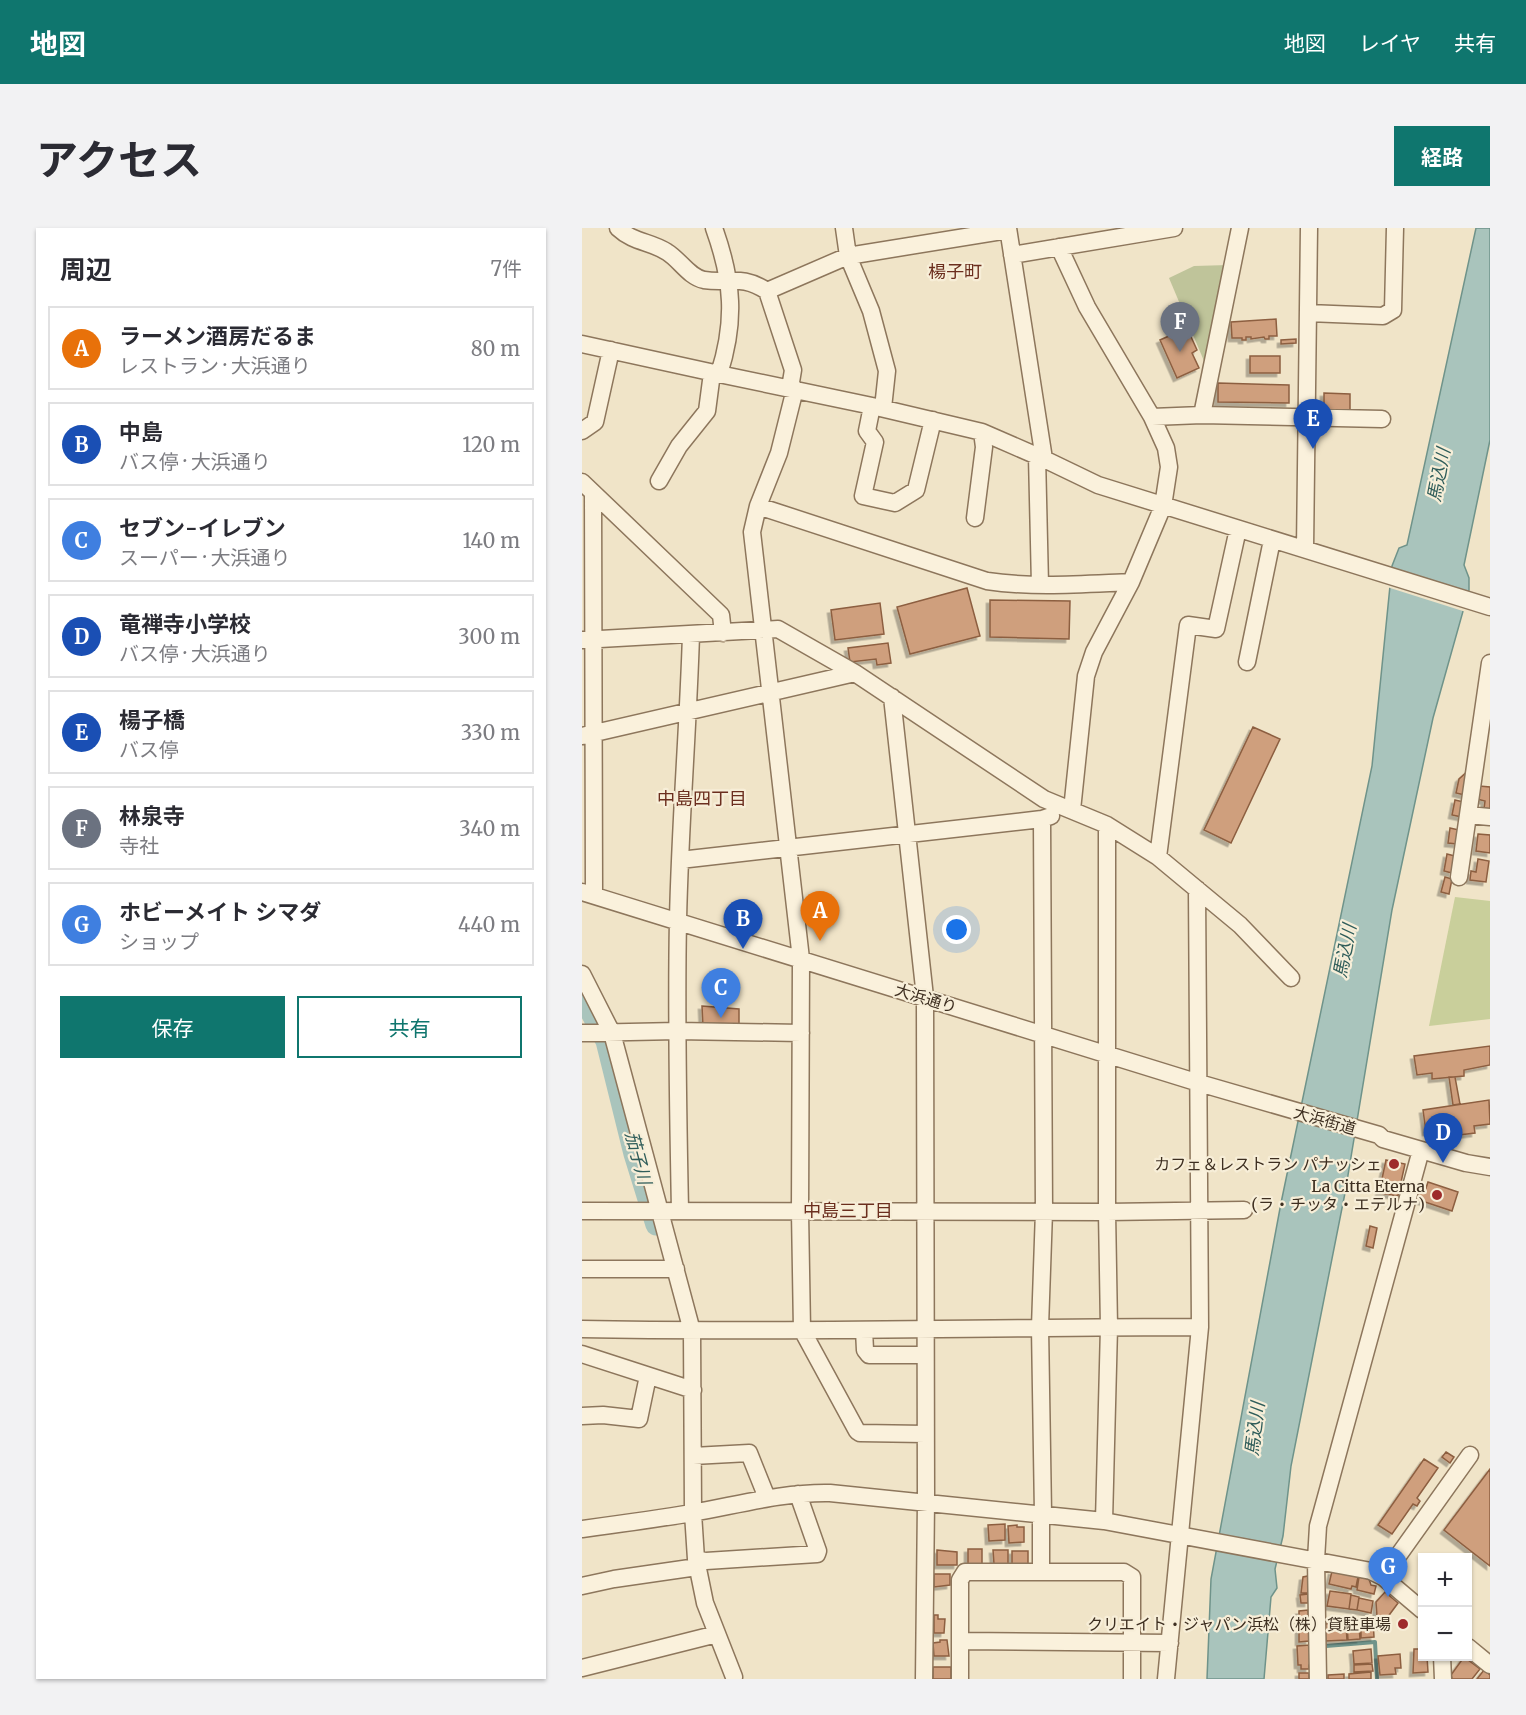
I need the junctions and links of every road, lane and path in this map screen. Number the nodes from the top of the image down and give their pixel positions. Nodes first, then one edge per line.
1 (618, 228) edge
2 (714, 228) edge
3 (844, 228) edge
4 (1167, 228) edge
5 (1240, 228) edge
6 (1309, 228) edge
7 (1395, 228) edge
8 (1008, 229) edge
9 (1059, 247) junction
10 (1012, 255) junction
11 (848, 256) junction
12 (728, 280) junction
13 (767, 291) junction
14 (1308, 313) junction
15 (582, 344) edge
16 (611, 350) junction
17 (715, 374) junction
18 (793, 389) junction
19 (878, 407) junction
20 (1202, 415) junction
21 (1152, 417) junction
22 (1307, 419) junction
23 (1382, 419) dead end
24 (933, 420) junction
25 (582, 431) edge
26 (981, 432) junction
27 (1041, 457) junction
28 (659, 481) dead end
29 (588, 488) edge
30 (758, 506) junction
31 (1163, 506) junction
32 (975, 518) dead end
33 (1238, 529) junction
34 (1272, 540) junction
35 (1305, 549) junction
36 (1131, 582) junction
37 (1040, 585) junction
38 (1488, 606) edge
39 (762, 630) junction
40 (723, 633) junction
41 (691, 635) junction
42 (588, 640) edge
43 (1247, 662) dead end
44 (1490, 663) edge
45 (855, 673) junction
46 (769, 693) junction
47 (892, 697) junction
48 (689, 711) junction
49 (588, 735) edge
50 (1072, 810) junction
51 (1468, 815) junction
52 (1490, 817) edge
53 (1042, 819) junction
54 (1107, 825) junction
55 (905, 834) junction
56 (788, 847) junction
57 (1158, 857) junction
58 (680, 860) junction
59 (1459, 877) dead end
60 (1197, 889) junction
61 (588, 893) edge
62 (678, 921) junction
63 (801, 959) junction
64 (582, 974) edge
65 (1291, 978) dead end
66 (925, 997) junction
67 (677, 1031) junction
68 (582, 1033) edge
69 (612, 1033) junction
70 (801, 1034) junction
71 (1043, 1034) junction
72 (1107, 1054) junction
73 (1199, 1083) junction
74 (1271, 1104) joint
75 (1421, 1150) junction
76 (1490, 1167) edge
77 (660, 1210) junction
78 (680, 1210) junction
79 (1244, 1210) dead end
80 (582, 1211) edge
81 (1044, 1211) junction
82 (800, 1212) junction
83 (924, 1212) junction
84 (1107, 1212) junction
85 (1199, 1212) junction
86 (582, 1269) edge
87 (676, 1269) junction
88 (1040, 1327) junction
89 (1109, 1327) junction
90 (1200, 1327) junction
91 (582, 1329) edge
92 (802, 1330) junction
93 (864, 1330) junction
94 (925, 1330) junction
95 (692, 1331) junction
96 (582, 1354) edge
97 (925, 1355) junction
98 (648, 1376) junction
99 (693, 1390) junction
100 (582, 1416) edge
101 (925, 1434) junction
102 (1470, 1455) dead end
103 (693, 1456) junction
104 (798, 1494) junction
105 (767, 1498) junction
106 (926, 1502) junction
107 (690, 1514) junction
108 (1042, 1514) junction
109 (1104, 1521) junction
110 (582, 1529) edge
111 (1184, 1535) junction
112 (1308, 1559) junction
113 (694, 1565) junction
114 (1041, 1572) junction
115 (1383, 1577) junction
116 (582, 1586) edge
117 (1418, 1607) edge
118 (713, 1635) junction
119 (960, 1641) junction
120 (1132, 1641) junction
121 (1170, 1642) junction
122 (1472, 1651) edge
123 (1442, 1661) edge
124 (1490, 1665) edge
125 (582, 1668) edge
126 (731, 1678) edge
127 (924, 1679) edge
128 (960, 1679) edge
129 (1132, 1679) edge
130 (1166, 1679) edge
131 (1318, 1679) edge
132 (1443, 1679) edge

1 - 12 street
2 - 12 street
3 - 11 street
4 - 9 street
5 - 20 street
6 - 14 street
7 - 14 street
8 - 10 street
8 - 11 street
9 - 10 street
9 - 21 street
10 - 27 street
11 - 13 street
11 - 19 street
12 - 13 street
12 - 17 street
13 - 18 street
14 - 22 street
15 - 16 street
16 - 17 street
16 - 25 street
17 - 18 street
17 - 28 street
18 - 19 street
18 - 30 street
19 - 24 street
19 - 24 street
20 - 21 street
20 - 22 street
21 - 31 street
22 - 23 street
22 - 35 street
24 - 26 street
26 - 27 street
26 - 32 street
27 - 31 street
27 - 37 street
29 - 40 street
29 - 42 street
30 - 37 street
30 - 39 street
31 - 33 street
31 - 36 street
33 - 34 street
33 - 57 street
34 - 35 street
34 - 43 street
35 - 38 street
36 - 37 street
36 - 50 street
39 - 40 street
39 - 45 street
39 - 46 street
40 - 41 street
41 - 42 street
41 - 48 street
42 - 49 street
44 - 51 street
45 - 46 street
45 - 47 street
46 - 48 street
46 - 56 street
47 - 50 street
47 - 55 street
48 - 49 street
48 - 58 street
49 - 61 street
50 - 53 street
50 - 54 street
51 - 52 street
51 - 59 street
53 - 55 street
53 - 71 street
54 - 57 street
54 - 72 street
55 - 56 street
55 - 66 street
56 - 58 street
56 - 63 street
57 - 60 street
58 - 62 street
60 - 65 street
60 - 73 street
61 - 62 street, 大浜通り
62 - 63 street, 大浜通り
62 - 67 street
63 - 66 street, 大浜通り
63 - 70 street
64 - 69 street
66 - 71 street, 大浜通り
66 - 83 street
67 - 69 street
67 - 70 street
67 - 78 street
68 - 69 street
69 - 77 street
70 - 82 street
71 - 72 street, 大浜通り
71 - 81 street
72 - 73 street, 大浜通り
72 - 84 street
73 - 74 street, 大浜通り
73 - 85 street
74 - 75 street, 大浜街道
75 - 76 street
75 - 112 street
77 - 78 street
77 - 80 street
77 - 87 street
78 - 82 street
79 - 85 street
81 - 83 street
81 - 84 street
81 - 88 street
82 - 83 street
82 - 92 street
83 - 94 street
84 - 85 street
84 - 89 street
85 - 90 street
86 - 87 street
87 - 95 street
88 - 89 street
88 - 94 street
88 - 108 street
89 - 90 street
89 - 109 street
90 - 111 street
91 - 95 street
92 - 93 street
92 - 95 street
92 - 101 street
93 - 94 street
93 - 97 street
94 - 97 street
95 - 99 street
96 - 98 street
97 - 101 street
98 - 99 street
98 - 100 street
99 - 103 street
101 - 106 street
102 - 115 street
103 - 105 street
103 - 107 street
104 - 105 street
104 - 106 street
104 - 113 street
105 - 107 street
106 - 108 street
106 - 127 street
107 - 110 street
107 - 113 street
108 - 109 street
108 - 114 street
109 - 111 street
111 - 112 street
111 - 121 street
112 - 115 street
112 - 131 street
113 - 116 street
113 - 118 street
114 - 119 street
114 - 120 street
115 - 117 street
118 - 125 street
118 - 126 street
119 - 120 street
119 - 128 street
120 - 121 street
120 - 129 street
121 - 130 street
122 - 124 street
123 - 132 street

